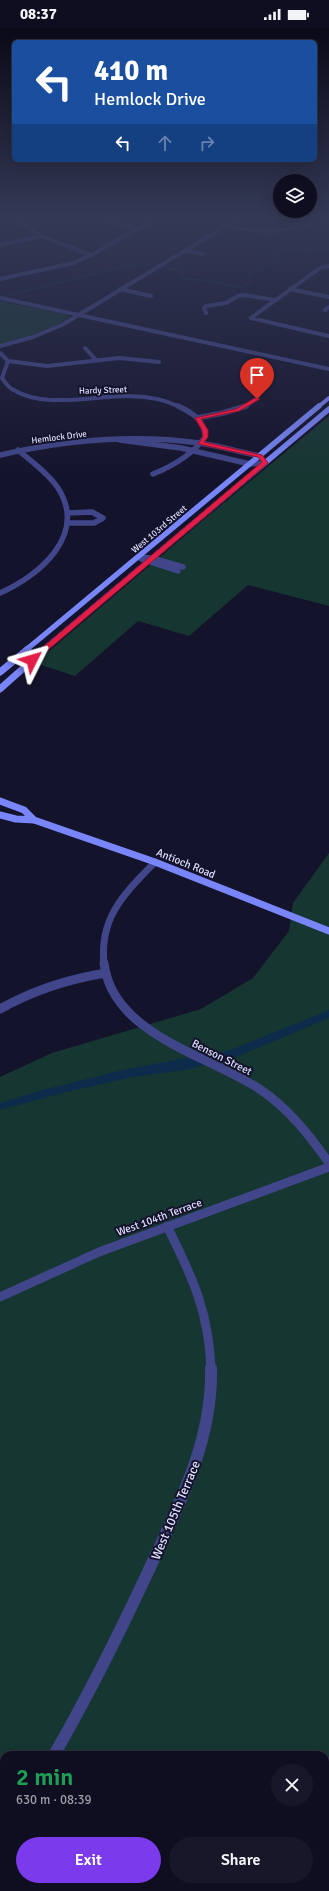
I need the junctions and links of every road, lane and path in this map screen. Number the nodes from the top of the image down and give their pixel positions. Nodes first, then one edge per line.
1 (32, 305) edge
2 (94, 305) edge
3 (213, 305) edge
4 (268, 305) edge
5 (206, 313) dead end
6 (78, 315) junction
7 (329, 336) edge
8 (0, 346) edge
9 (85, 348) dead end
10 (0, 353) edge
11 (96, 360) junction
12 (8, 361) junction
13 (159, 362) dead end
14 (329, 369) edge
15 (2, 382) edge
16 (248, 383) dead end
17 (329, 398) edge
18 (329, 409) edge
19 (197, 418) junction
20 (120, 440) junction
21 (200, 443) junction
22 (18, 450) junction
23 (193, 450) junction
24 (0, 455) edge
25 (260, 456) junction
26 (265, 463) junction
27 (250, 464) junction
28 (153, 474) dead end
29 (68, 513) junction
30 (68, 523) junction
31 (139, 557) junction
32 (152, 558) junction
33 (147, 562) junction
34 (183, 567) dead end
35 (178, 571) dead end
36 (0, 594) edge
37 (0, 672) edge
38 (0, 689) edge
39 (0, 801) edge
40 (0, 815) edge
41 (34, 820) junction
42 (155, 862) junction
43 (329, 931) edge
44 (106, 973) junction
45 (0, 1010) edge
46 (329, 1164) edge
47 (329, 1167) edge
48 (167, 1226) junction
49 (0, 1297) edge
50 (56, 1751) edge

1 - 6 street
2 - 6 street
3 - 5 street
4 - 7 street
6 - 8 street
6 - 14 street
9 - 11 street
10 - 12 street
11 - 12 street
11 - 13 street
12 - 15 street, Hardy Street
15 - 19 street, Hardy Street
16 - 19 street
17 - 25 main road, West 103rd Street
18 - 26 main road, West 103rd Street
19 - 21 street
20 - 21 street, Hemlock Drive
20 - 22 street, Hemlock Drive
20 - 23 street, Hemlock Drive
21 - 23 street
21 - 25 street, Hemlock Drive
22 - 24 street, Hemlock Drive
22 - 29 street
23 - 27 street, Hemlock Drive
23 - 28 street
25 - 26 street
25 - 27 main road, West 103rd Street
26 - 27 street, Hemlock Drive
26 - 32 main road, West 103rd Street
27 - 31 main road, West 103rd Street
29 - 30 street
29 - 30 street
30 - 36 street
31 - 32 street
31 - 33 street
31 - 37 main road, West 103rd Street
32 - 33 main road, West 103rd Street
32 - 34 street
33 - 35 street
33 - 38 main road, West 103rd Street
39 - 41 main road, Antioch Road
40 - 41 main road, Antioch Road
41 - 42 main road, Antioch Road
42 - 43 main road, Antioch Road
42 - 44 street, Benson Street
44 - 45 street
44 - 46 street, Benson Street
47 - 48 street, West 104th Terrace
48 - 49 street, West 104th Terrace
48 - 50 street, West 105th Terrace

